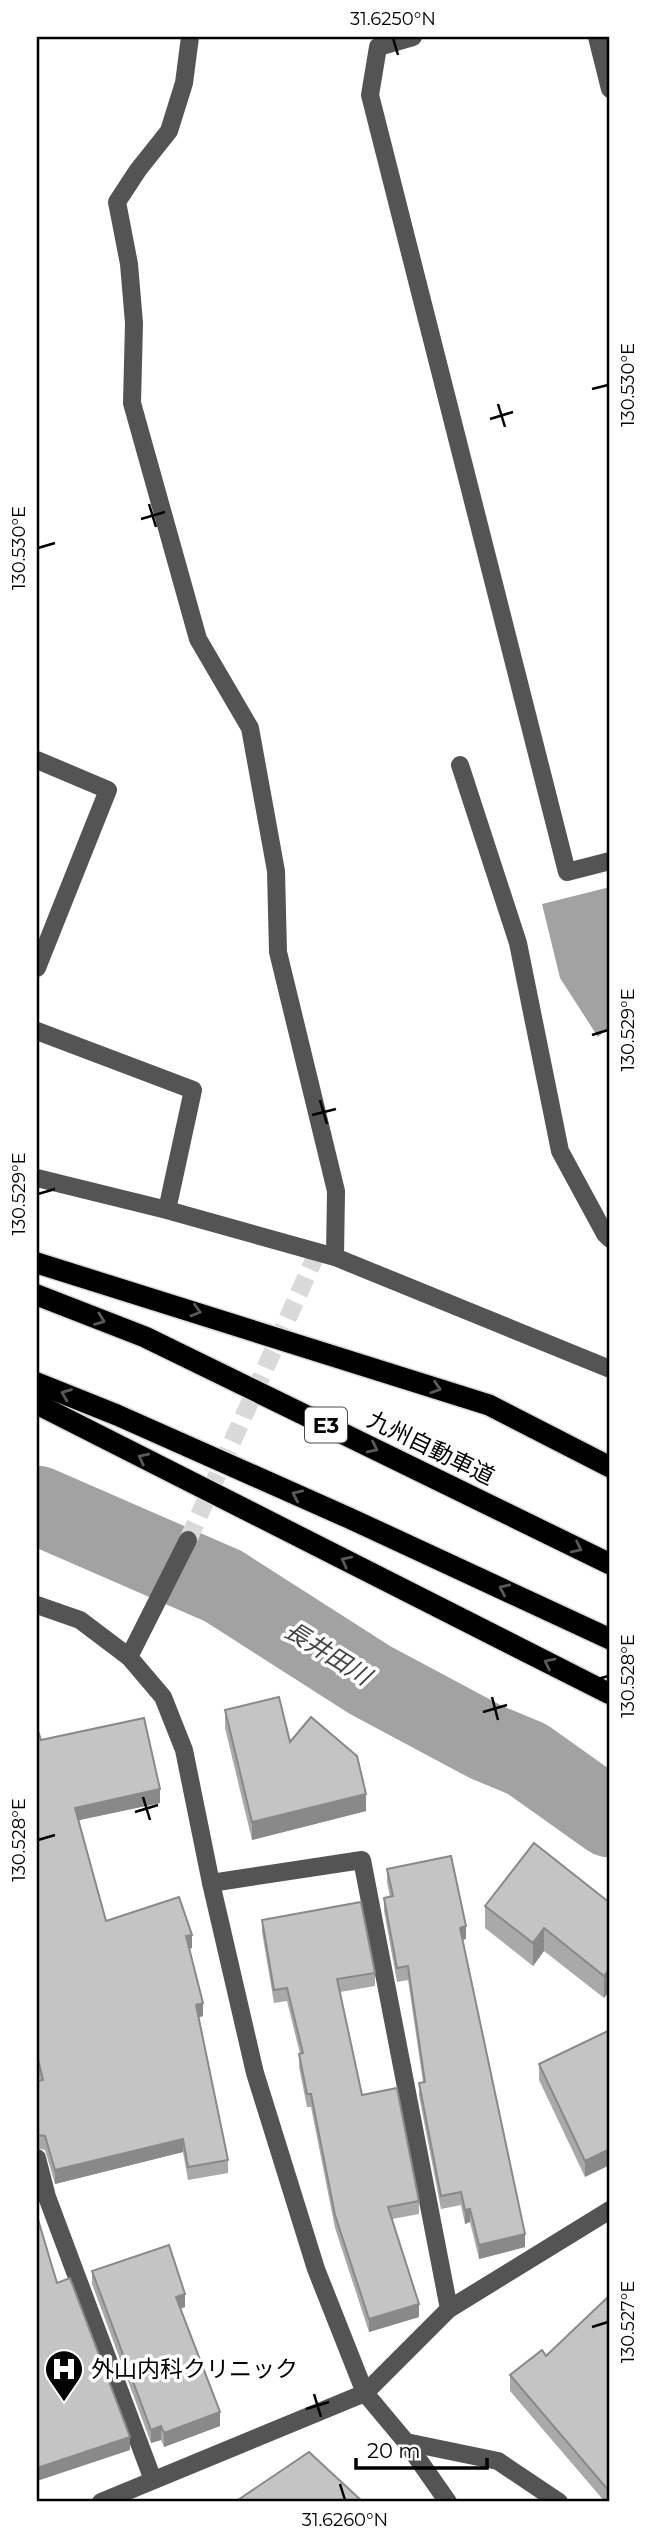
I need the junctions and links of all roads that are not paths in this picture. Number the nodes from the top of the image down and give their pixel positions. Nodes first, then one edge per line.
1 (190, 37) edge
2 (413, 37) edge
3 (597, 37) edge
4 (381, 42) edge
5 (610, 89) edge
6 (37, 760) edge
7 (460, 765) dead end
8 (610, 861) edge
9 (37, 968) edge
10 (37, 1031) edge
11 (37, 1178) edge
12 (167, 1210) junction
13 (610, 1239) edge
14 (335, 1257) junction
15 (37, 1263) edge
16 (37, 1295) edge
17 (610, 1369) edge
18 (37, 1383) edge
19 (37, 1404) edge
20 (610, 1467) edge
21 (186, 1543) tunnel mouth
22 (610, 1564) edge
23 (37, 1605) edge
24 (610, 1639) edge
25 (129, 1657) junction
26 (610, 1694) edge
27 (211, 1883) junction
28 (37, 2158) edge
29 (42, 2199) edge
30 (610, 2210) edge
31 (449, 2309) junction
32 (365, 2393) junction
33 (406, 2442) junction
34 (153, 2480) junction
35 (101, 2502) edge
36 (448, 2502) edge
37 (559, 2502) edge

1 - 14 street
2 - 4 street
3 - 5 street
4 - 8 street
6 - 9 street
7 - 13 street
10 - 12 street
11 - 12 street
12 - 14 street
14 - 17 street
15 -> 20 highway
16 -> 22 highway, 九州自動車道 / E3
24 -> 18 highway
26 -> 19 highway
21 - 25 street
23 - 25 street
25 - 27 street
27 - 31 street
27 - 32 street
28 - 29 street
29 - 34 street
30 - 31 street
31 - 32 street
32 - 33 street
32 - 34 street
33 - 36 street
33 - 37 street
34 - 35 street

